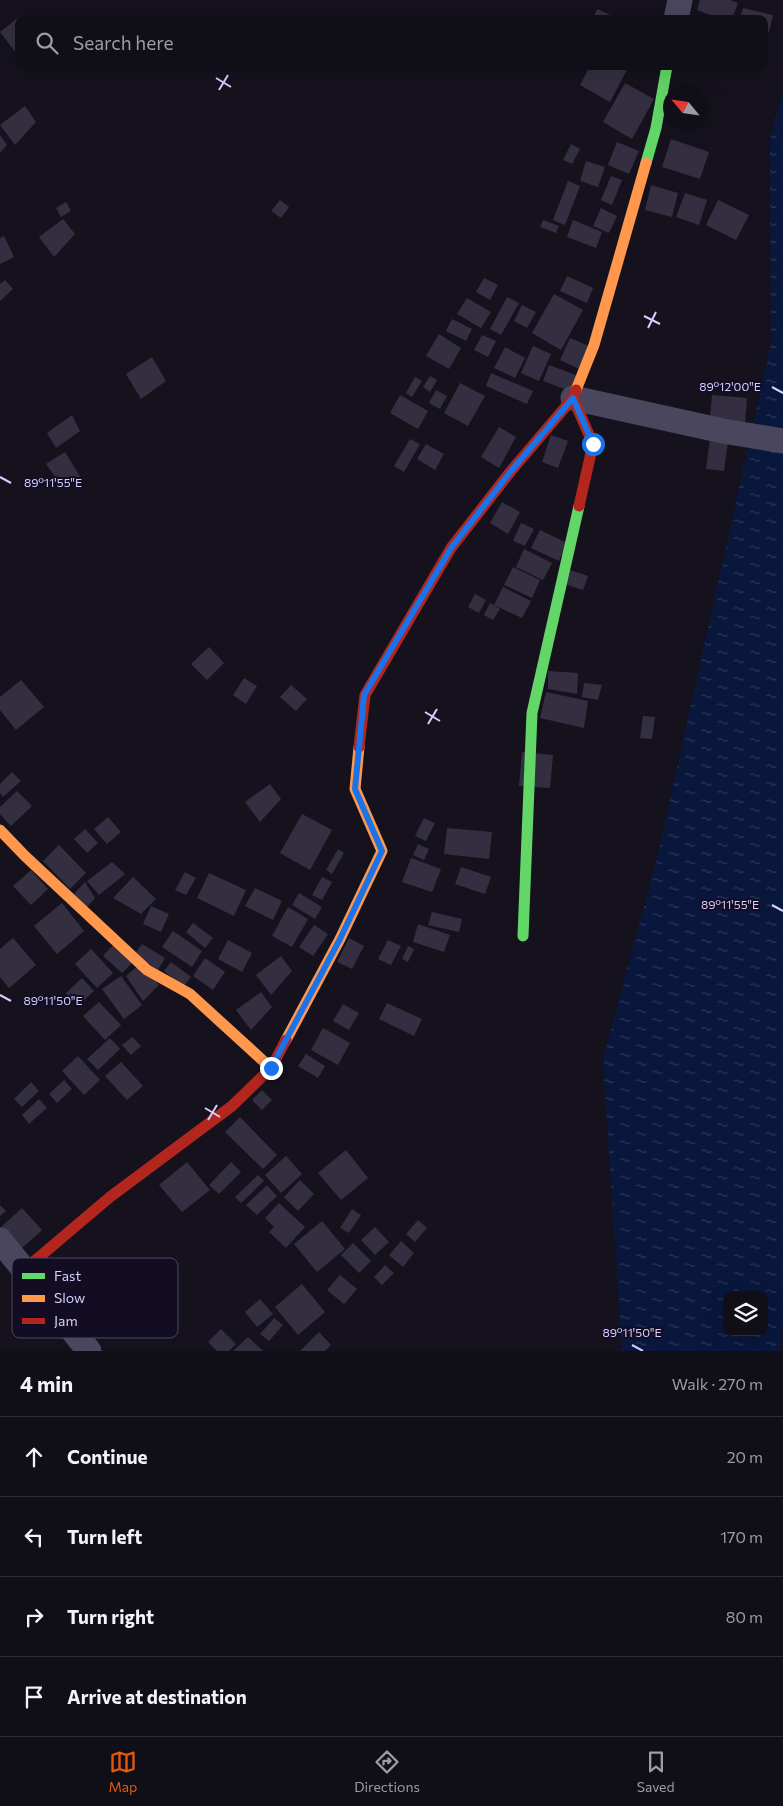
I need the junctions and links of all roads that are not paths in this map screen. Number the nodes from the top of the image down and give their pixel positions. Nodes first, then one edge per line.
1 (680, 0) edge
2 (677, 15) edge
3 (666, 70) edge
4 (573, 398) junction
5 (783, 441) edge
6 (0, 830) edge
7 (523, 936) dead end
8 (271, 1068) junction
9 (0, 1240) edge
10 (14, 1258) edge
11 (38, 1258) edge
12 (79, 1338) edge
13 (89, 1351) edge

1 - 2 street
3 - 4 street
4 - 5 street
4 - 7 street
4 - 8 street
6 - 8 street
8 - 11 street
9 - 10 street
12 - 13 street

